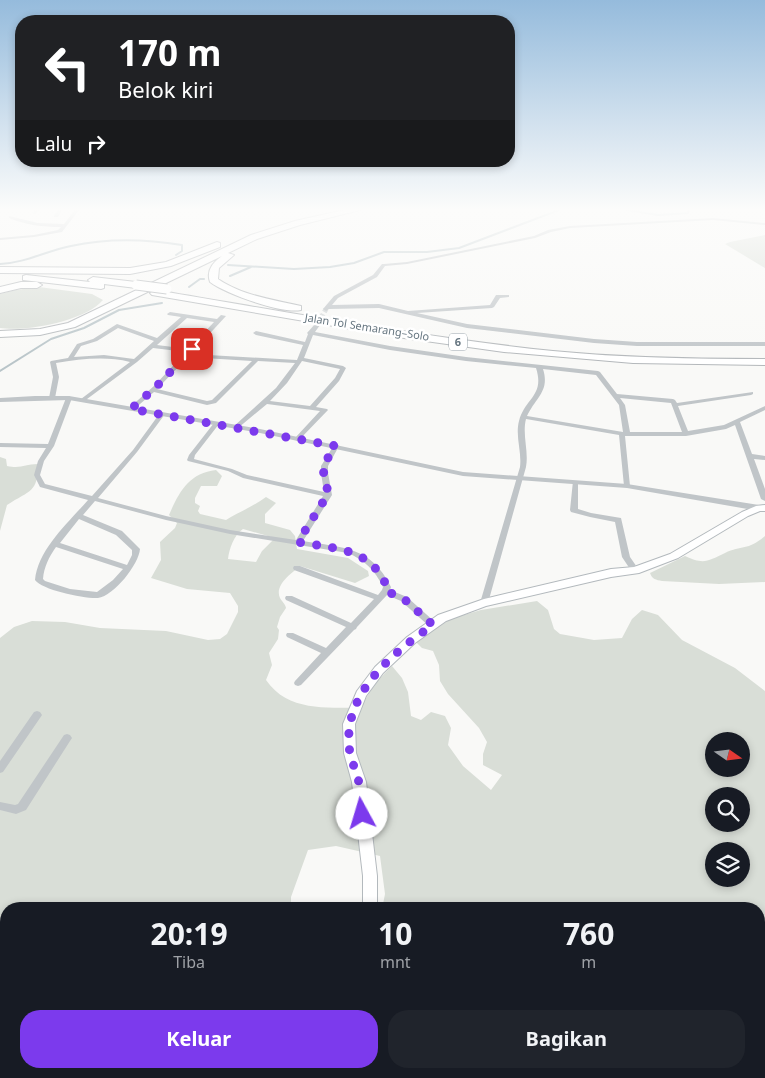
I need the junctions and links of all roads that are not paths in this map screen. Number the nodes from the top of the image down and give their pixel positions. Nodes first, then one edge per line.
1 (178, 260) edge
2 (194, 260) edge
3 (206, 260) edge
4 (223, 260) edge
5 (420, 260) edge
6 (0, 273) edge
7 (131, 288) junction
8 (167, 289) joint
9 (0, 290) edge
10 (507, 296) dead end
11 (410, 312) junction
12 (170, 314) dead end
13 (185, 317) junction
14 (353, 320) junction
15 (317, 325) tunnel mouth
16 (0, 330) edge
17 (256, 333) dead end
18 (310, 333) junction
19 (0, 334) edge
20 (159, 341) junction
21 (306, 344) junction
22 (765, 344) edge
23 (152, 346) junction
24 (188, 353) junction
25 (765, 356) edge
26 (70, 359) junction
27 (257, 359) junction
28 (300, 360) junction
29 (135, 361) junction
30 (765, 362) edge
31 (539, 367) junction
32 (152, 390) junction
33 (751, 393) dead end
34 (616, 396) junction
35 (52, 398) junction
36 (69, 398) junction
37 (0, 400) edge
38 (83, 400) junction
39 (266, 402) junction
40 (675, 405) junction
41 (131, 409) junction
42 (311, 409) junction
43 (764, 410) edge
44 (162, 414) junction
45 (524, 417) junction
46 (737, 422) junction
47 (216, 424) junction
48 (236, 427) junction
49 (624, 434) junction
50 (686, 434) junction
51 (297, 438) junction
52 (0, 445) edge
53 (51, 446) junction
54 (336, 446) junction
55 (750, 456) junction
56 (765, 458) edge
57 (518, 479) junction
58 (575, 483) junction
59 (627, 486) junction
60 (328, 495) junction
61 (94, 498) junction
62 (763, 505) edge
63 (743, 510) junction
64 (78, 516) junction
65 (298, 542) junction
66 (56, 544) junction
67 (128, 568) junction
68 (297, 568) dead end
69 (635, 570) junction
70 (382, 595) junction
71 (289, 598) dead end
72 (484, 603) junction
73 (433, 625) junction
74 (353, 626) junction
75 (290, 635) dead end
76 (326, 652) junction
77 (298, 683) dead end
78 (36, 715) dead end
79 (67, 738) dead end
80 (0, 769) edge
81 (0, 806) edge
82 (370, 902) edge

1 - 6 highway
2 - 16 highway
3 - 19 highway
4 - 14 highway
5 - 11 street
6 - 7 highway, Jalan Tol Semarang–Solo / 6
7 - 8 highway, Jalan Tol Semarang–Solo / 6, bridge
7 - 9 highway
7 - 30 highway, Jalan Tol Semarang–Solo / 6
8 - 14 highway, Jalan Tol Semarang–Solo / 6
10 - 11 street
11 - 22 street
12 - 13 street
13 - 20 street
13 - 24 street
14 - 25 highway, Jalan Tol Semarang–Solo / 6
15 - 18 street
17 - 21 street
18 - 21 street
18 - 31 street
20 - 23 street
20 - 26 street
21 - 28 street
23 - 24 street
23 - 29 street
24 - 27 street
24 - 32 street
26 - 29 street
26 - 35 street
27 - 28 street
27 - 32 street
28 - 39 street
28 - 42 street
29 - 38 street
31 - 34 street
31 - 45 street
32 - 41 street
33 - 40 street
34 - 40 street
34 - 49 street
35 - 36 street
35 - 37 street
36 - 38 street
36 - 53 street
38 - 41 street
39 - 42 street
39 - 48 street
40 - 50 street
41 - 44 street
42 - 51 street
43 - 46 street
44 - 47 street
44 - 61 street
45 - 49 street
45 - 57 street
46 - 50 street
46 - 55 street
47 - 48 street
47 - 60 street
48 - 51 street
49 - 50 street
49 - 59 street
51 - 54 street
52 - 53 street
53 - 61 street
54 - 57 street
54 - 60 street
55 - 56 street
55 - 62 street
57 - 58 street
57 - 72 street
58 - 59 street
58 - 69 street
59 - 63 street
60 - 65 street
61 - 64 street
61 - 65 street
62 - 63 main road
63 - 69 main road
64 - 66 street
64 - 67 street
65 - 70 street
66 - 67 street
66 - 67 street
68 - 70 street
69 - 72 main road
70 - 73 street
70 - 74 street
71 - 74 street
72 - 73 main road
73 - 82 main road
74 - 76 street
75 - 76 street
76 - 77 street
78 - 80 street
79 - 81 street

